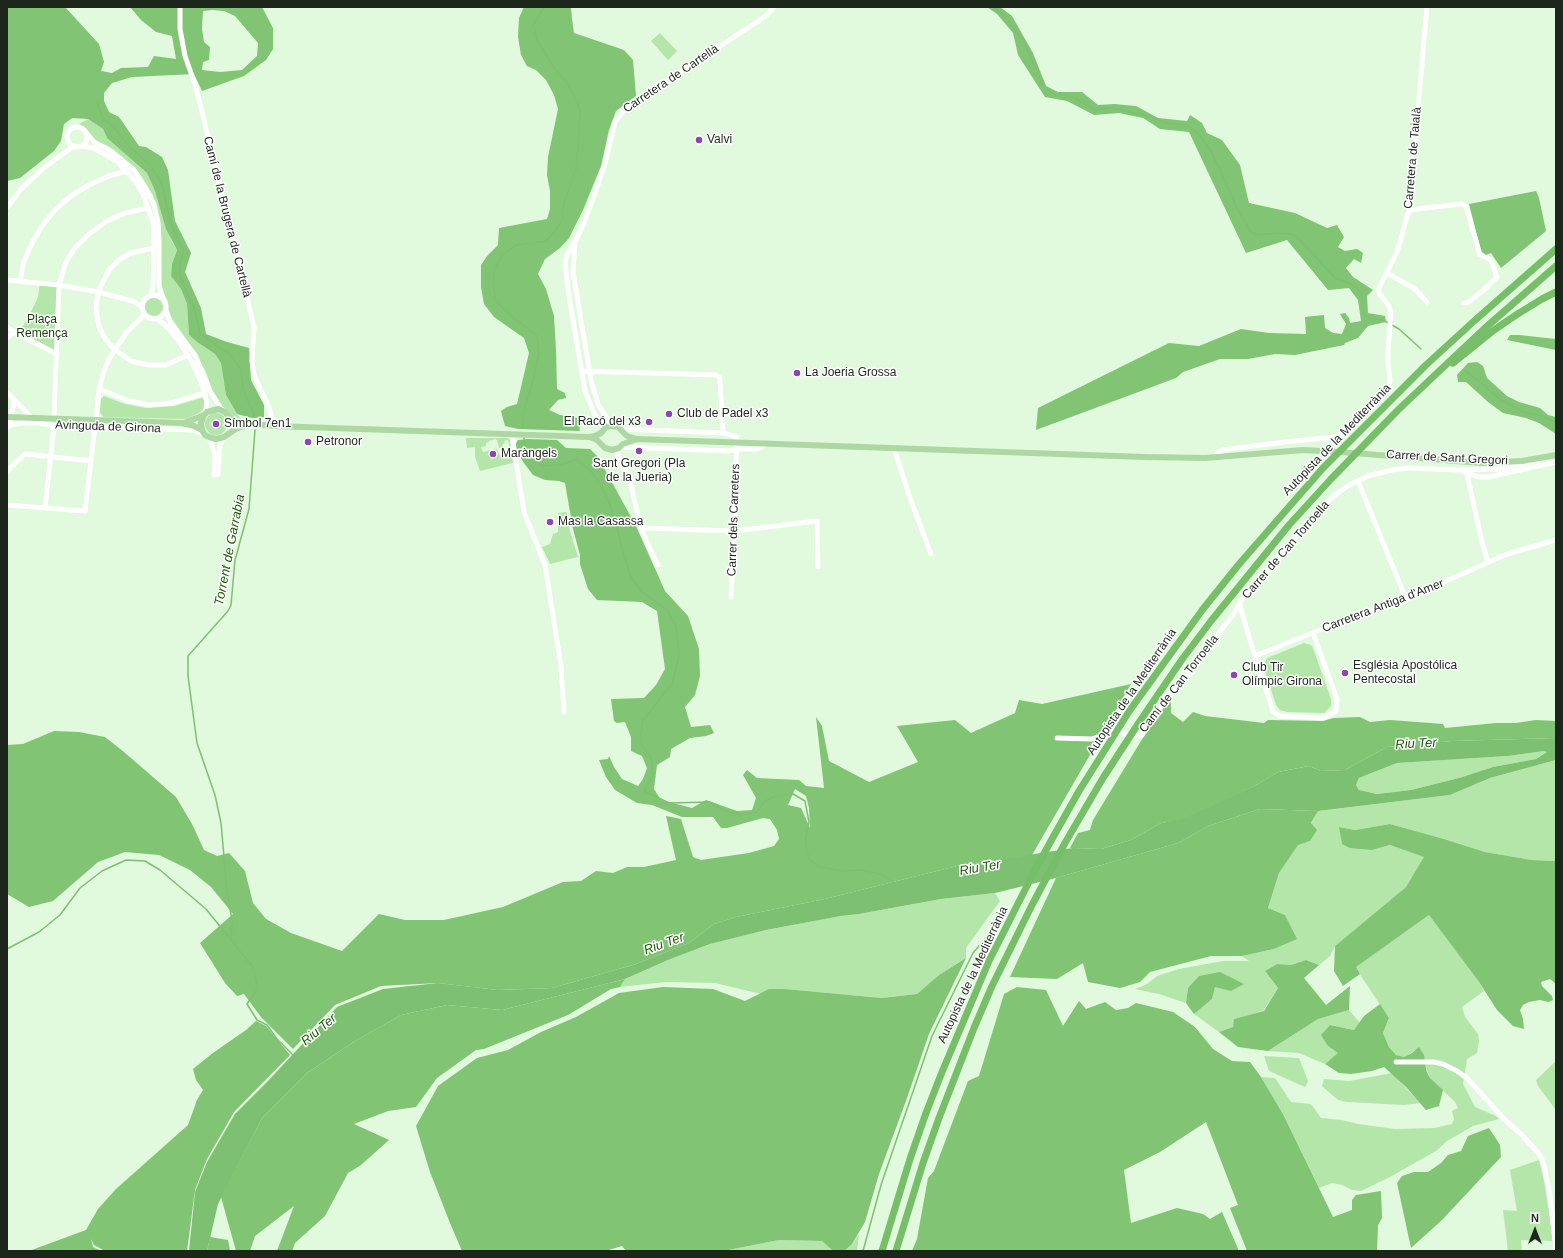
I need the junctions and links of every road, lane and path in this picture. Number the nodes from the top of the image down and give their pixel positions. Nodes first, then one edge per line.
1 (180, 7) edge
2 (774, 7) edge
3 (1427, 7) edge
4 (85, 131) junction
5 (95, 142) junction
6 (82, 145) junction
7 (74, 146) junction
8 (127, 171) junction
9 (7, 208) edge
10 (148, 208) junction
11 (1409, 210) junction
12 (575, 242) junction
13 (154, 248) junction
14 (1556, 249) edge
15 (566, 258) junction
16 (573, 259) junction
17 (1556, 266) edge
18 (1387, 273) junction
19 (7, 280) edge
20 (20, 281) junction
21 (59, 285) junction
22 (159, 285) junction
23 (98, 292) junction
24 (1556, 292) edge
25 (153, 295) junction
26 (146, 298) junction
27 (163, 299) junction
28 (133, 301) junction
29 (1427, 302) dead end
30 (1464, 303) dead end
31 (142, 307) junction
32 (166, 310) junction
33 (144, 315) junction
34 (159, 319) junction
35 (171, 324) junction
36 (7, 327) edge
37 (14, 332) junction
38 (7, 338) edge
39 (115, 350) junction
40 (57, 354) junction
41 (188, 356) junction
42 (582, 371) junction
43 (589, 371) junction
44 (1437, 374) junction
45 (99, 389) junction
46 (7, 392) edge
47 (208, 392) junction
48 (13, 398) junction
49 (222, 410) junction
50 (206, 413) junction
51 (9, 417) edge
52 (32, 418) junction
53 (54, 418) junction
54 (230, 418) junction
55 (96, 423) junction
56 (182, 423) junction
57 (248, 425) junction
58 (9, 426) edge
59 (54, 426) junction
60 (274, 426) junction
61 (612, 426) junction
62 (603, 431) junction
63 (621, 431) junction
64 (722, 433) junction
65 (205, 434) junction
66 (226, 435) junction
67 (515, 435) junction
68 (589, 437) junction
69 (637, 439) junction
70 (601, 443) junction
71 (621, 446) junction
72 (737, 446) junction
73 (894, 448) junction
74 (607, 449) junction
75 (1556, 455) edge
76 (51, 456) junction
77 (1214, 457) junction
78 (1549, 457) junction
79 (620, 460) junction
80 (91, 461) junction
81 (1556, 462) edge
82 (7, 471) edge
83 (1467, 471) junction
84 (1358, 481) junction
85 (7, 505) edge
86 (45, 508) junction
87 (641, 528) junction
88 (734, 531) junction
89 (1556, 540) edge
90 (931, 554) dead end
91 (1489, 561) junction
92 (658, 565) dead end
93 (818, 567) dead end
94 (731, 597) dead end
95 (1406, 599) junction
96 (1240, 602) junction
97 (1313, 633) junction
98 (1255, 656) junction
99 (564, 712) dead end
100 (1057, 738) dead end
101 (1396, 1062) dead end
102 (1556, 1250) edge
103 (882, 1251) edge
104 (896, 1251) edge

1 - 60 street, Camí de la Brugera de Cartellà
2 - 12 street, Carretera de Cartellà
3 - 11 street, Carretera de Taialà
4 - 5 street
4 - 6 street
4 - 7 street
5 - 6 street
5 - 22 street
6 - 7 street
6 - 8 street
7 - 9 street
8 - 10 street
8 - 20 street
10 - 13 street
10 - 21 street
11 - 18 street, Carretera de Taialà
11 - 30 street
12 - 15 street, Carretera de Cartellà
12 - 16 street, Carretera de Cartellà
13 - 23 street
13 - 25 street
14 - 103 highway, Autopista de la Mediterrània
15 - 16 street
15 - 42 street, Carretera de Cartellà
16 - 43 street, Carretera de Cartellà
17 - 44 highway, Autopista de la Mediterrània
18 - 29 street
18 - 77 street, Carretera de Taialà
19 - 20 street
20 - 21 street
21 - 23 street
21 - 40 street
22 - 25 street
22 - 27 street
23 - 28 street
23 - 39 street
24 - 44 highway
25 - 26 street
25 - 27 street
26 - 28 street
26 - 31 street
27 - 32 street
28 - 31 street
31 - 33 street
32 - 34 street
32 - 35 street
33 - 34 street
33 - 39 street
34 - 35 street
34 - 41 street
35 - 47 street
36 - 37 street
37 - 38 street
37 - 40 street
39 - 41 street
39 - 45 street
40 - 53 street
41 - 47 street
42 - 43 street
42 - 62 street, Carretera de Cartellà
43 - 61 street, Carretera de Cartellà
43 - 64 street
44 - 104 highway, Autopista de la Mediterrània
45 - 47 street
45 - 55 street
46 - 48 street
47 - 49 street
47 - 50 street
48 - 51 street
48 - 52 street
49 - 50 main road
49 - 54 main road
50 - 56 main road, Avinguda de Girona
50 - 65 main road
51 - 52 main road, Avinguda de Girona
51 - 58 street
52 - 53 main road, Avinguda de Girona
53 - 55 main road, Avinguda de Girona
54 - 57 main road
54 - 66 main road
55 - 56 main road, Avinguda de Girona
55 - 59 street, Avinguda de Girona
55 - 65 street, Avinguda de Girona
55 - 80 street
56 - 65 main road, Avinguda de Girona
57 - 60 main road
57 - 66 main road
58 - 59 street, Avinguda de Girona
59 - 76 street
60 - 67 main road
61 - 62 main road
61 - 63 main road
62 - 68 main road
62 - 70 main road
63 - 64 street
63 - 69 main road
63 - 71 main road
64 - 72 street
65 - 66 main road
65 - 66 street
67 - 68 main road
67 - 99 street
68 - 70 main road
69 - 71 main road
69 - 72 main road, Carrer de Sant Gregori
70 - 74 main road
71 - 72 street
71 - 74 main road
71 - 79 street
72 - 73 main road, Carrer de Sant Gregori
72 - 88 street, Carrer dels Carreters
73 - 77 main road, Carrer de Sant Gregori
73 - 90 street
74 - 79 street
75 - 78 main road, Carrer de Sant Gregori
76 - 80 street
76 - 82 street
76 - 86 street
77 - 78 main road, Carrer de Sant Gregori
78 - 83 street, Carrer de Sant Gregori
79 - 87 street
80 - 86 street
81 - 83 street, Carrer de Sant Gregori
83 - 84 street, Carrer de Can Torroella
83 - 91 street
84 - 95 street
84 - 96 street, Carrer de Can Torroella
85 - 86 street
87 - 88 street
87 - 92 street
88 - 93 street
88 - 94 street, Carrer dels Carreters
89 - 91 street, Carretera Antiga d'Amer
91 - 95 street, Carretera Antiga d'Amer
95 - 97 street, Carretera Antiga d'Amer
96 - 98 street, Carrer de Can Torroella
96 - 100 street, Camí de Can Torroella
97 - 98 street, Carretera Antiga d'Amer
97 - 98 street, Carrer de Can Torroella
101 - 102 street

